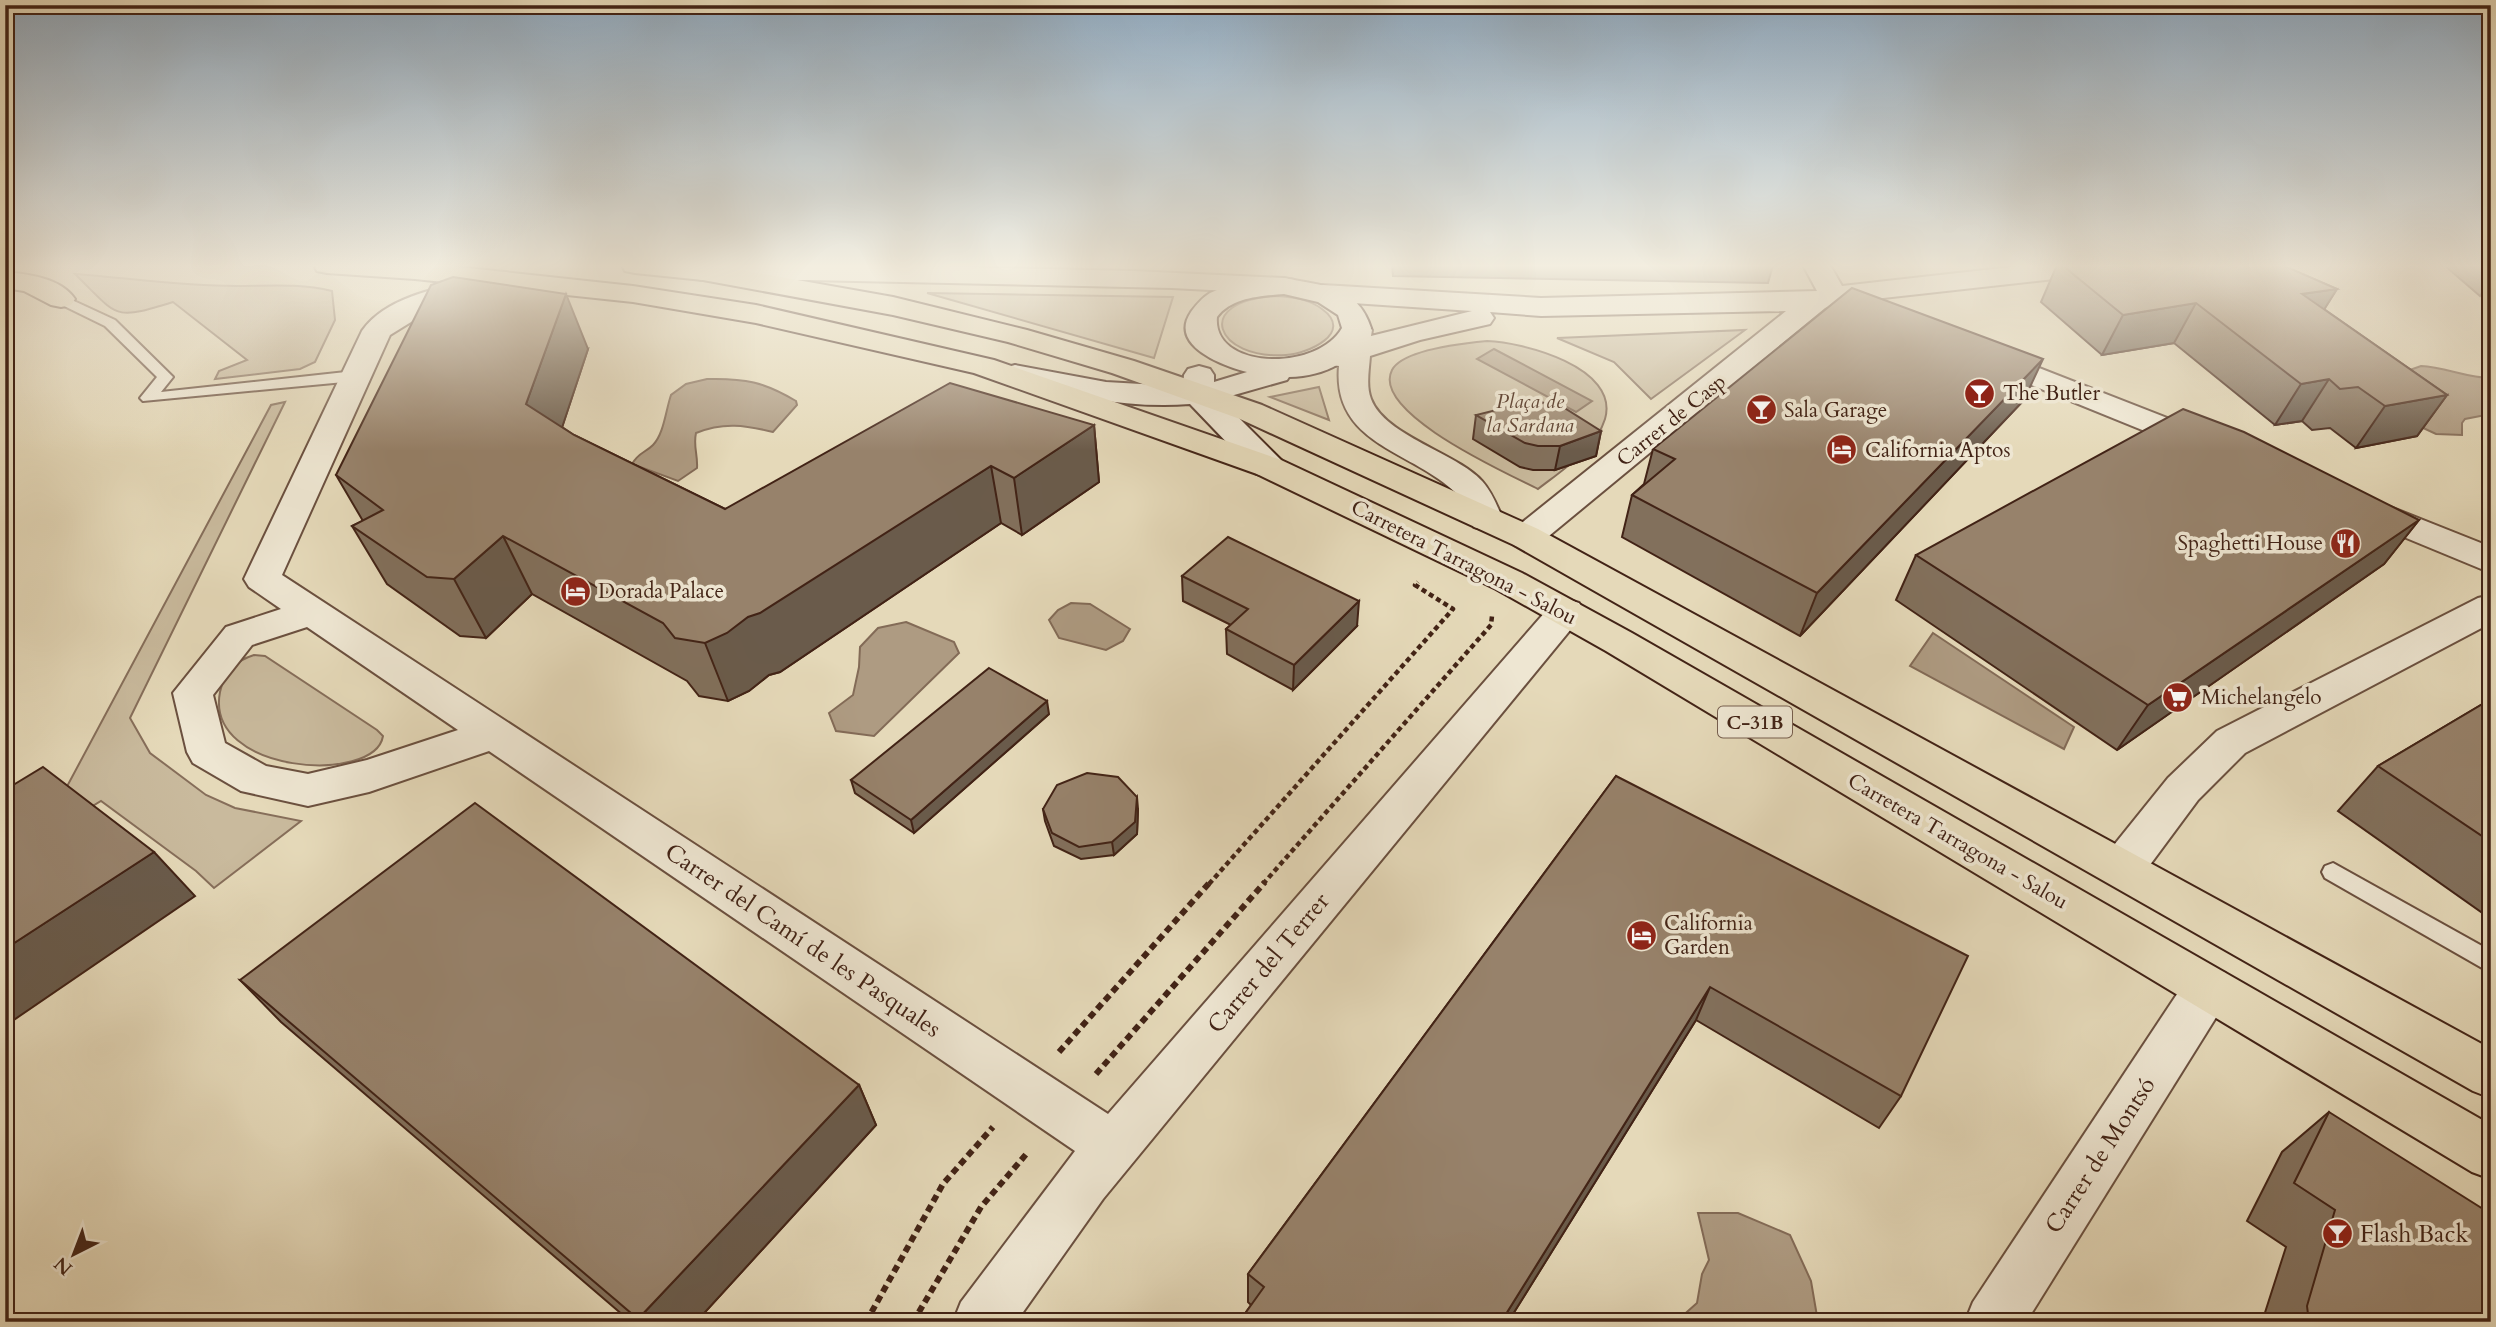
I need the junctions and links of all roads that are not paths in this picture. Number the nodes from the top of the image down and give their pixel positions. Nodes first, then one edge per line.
1 (114, 327) edge
2 (382, 327) edge
3 (812, 327) edge
4 (979, 327) edge
5 (1204, 327) edge
6 (1205, 327) edge
7 (1352, 327) edge
8 (1442, 327) edge
9 (1789, 327) edge
10 (1961, 346) edge
11 (1339, 351) junction
12 (983, 366) junction
13 (355, 376) junction
14 (1198, 394) junction
15 (2230, 454) edge
16 (1269, 467) junction
17 (2333, 495) edge
18 (1486, 519) junction
19 (1526, 537) junction
20 (2491, 562) edge
21 (2491, 607) edge
22 (312, 612) junction
23 (1566, 612) junction
24 (494, 734) junction
25 (2122, 868) junction
26 (2333, 872) dead end
27 (2491, 963) edge
28 (2208, 988) junction
29 (2491, 1075) edge
30 (1113, 1147) junction
31 (2491, 1154) edge
32 (981, 1322) edge
33 (1993, 1322) edge

1 - 13 lane
2 - 13 street, Carrer del Camí de les Pasquales
3 - 12 main road, Carretera Tarragona - Salou / C-31B
4 - 14 main road, Carretera Tarragona - Salou / C-31B
5 - 14 street
6 - 11 street
7 - 11 street
8 - 11 street
9 - 19 street, Carrer de Casp
10 - 15 street
11 - 14 street
11 - 18 street
12 - 14 street
12 - 16 main road, Carretera Tarragona - Salou / C-31B
13 - 22 street, Carrer del Camí de les Pasquales
14 - 16 street
14 - 18 main road, Carretera Tarragona - Salou / C-31B
16 - 23 main road, Carretera Tarragona - Salou / C-31B
17 - 20 street
18 - 19 main road, Carretera Tarragona - Salou / C-31B
19 - 25 main road, Carretera Tarragona - Salou / C-31B
21 - 25 street
22 - 24 street, Carrer del Camí de les Pasquales
22 - 24 street
23 - 28 main road, Carretera Tarragona - Salou / C-31B
23 - 30 street, Carrer del Terrer
24 - 30 street, Carrer del Camí de les Pasquales
25 - 29 main road, Carretera Tarragona - Salou / C-31B
26 - 27 lane
28 - 31 main road, Carretera Tarragona - Salou / C-31B
28 - 33 street, Carrer de Montsó
30 - 32 street, Carrer del Terrer

